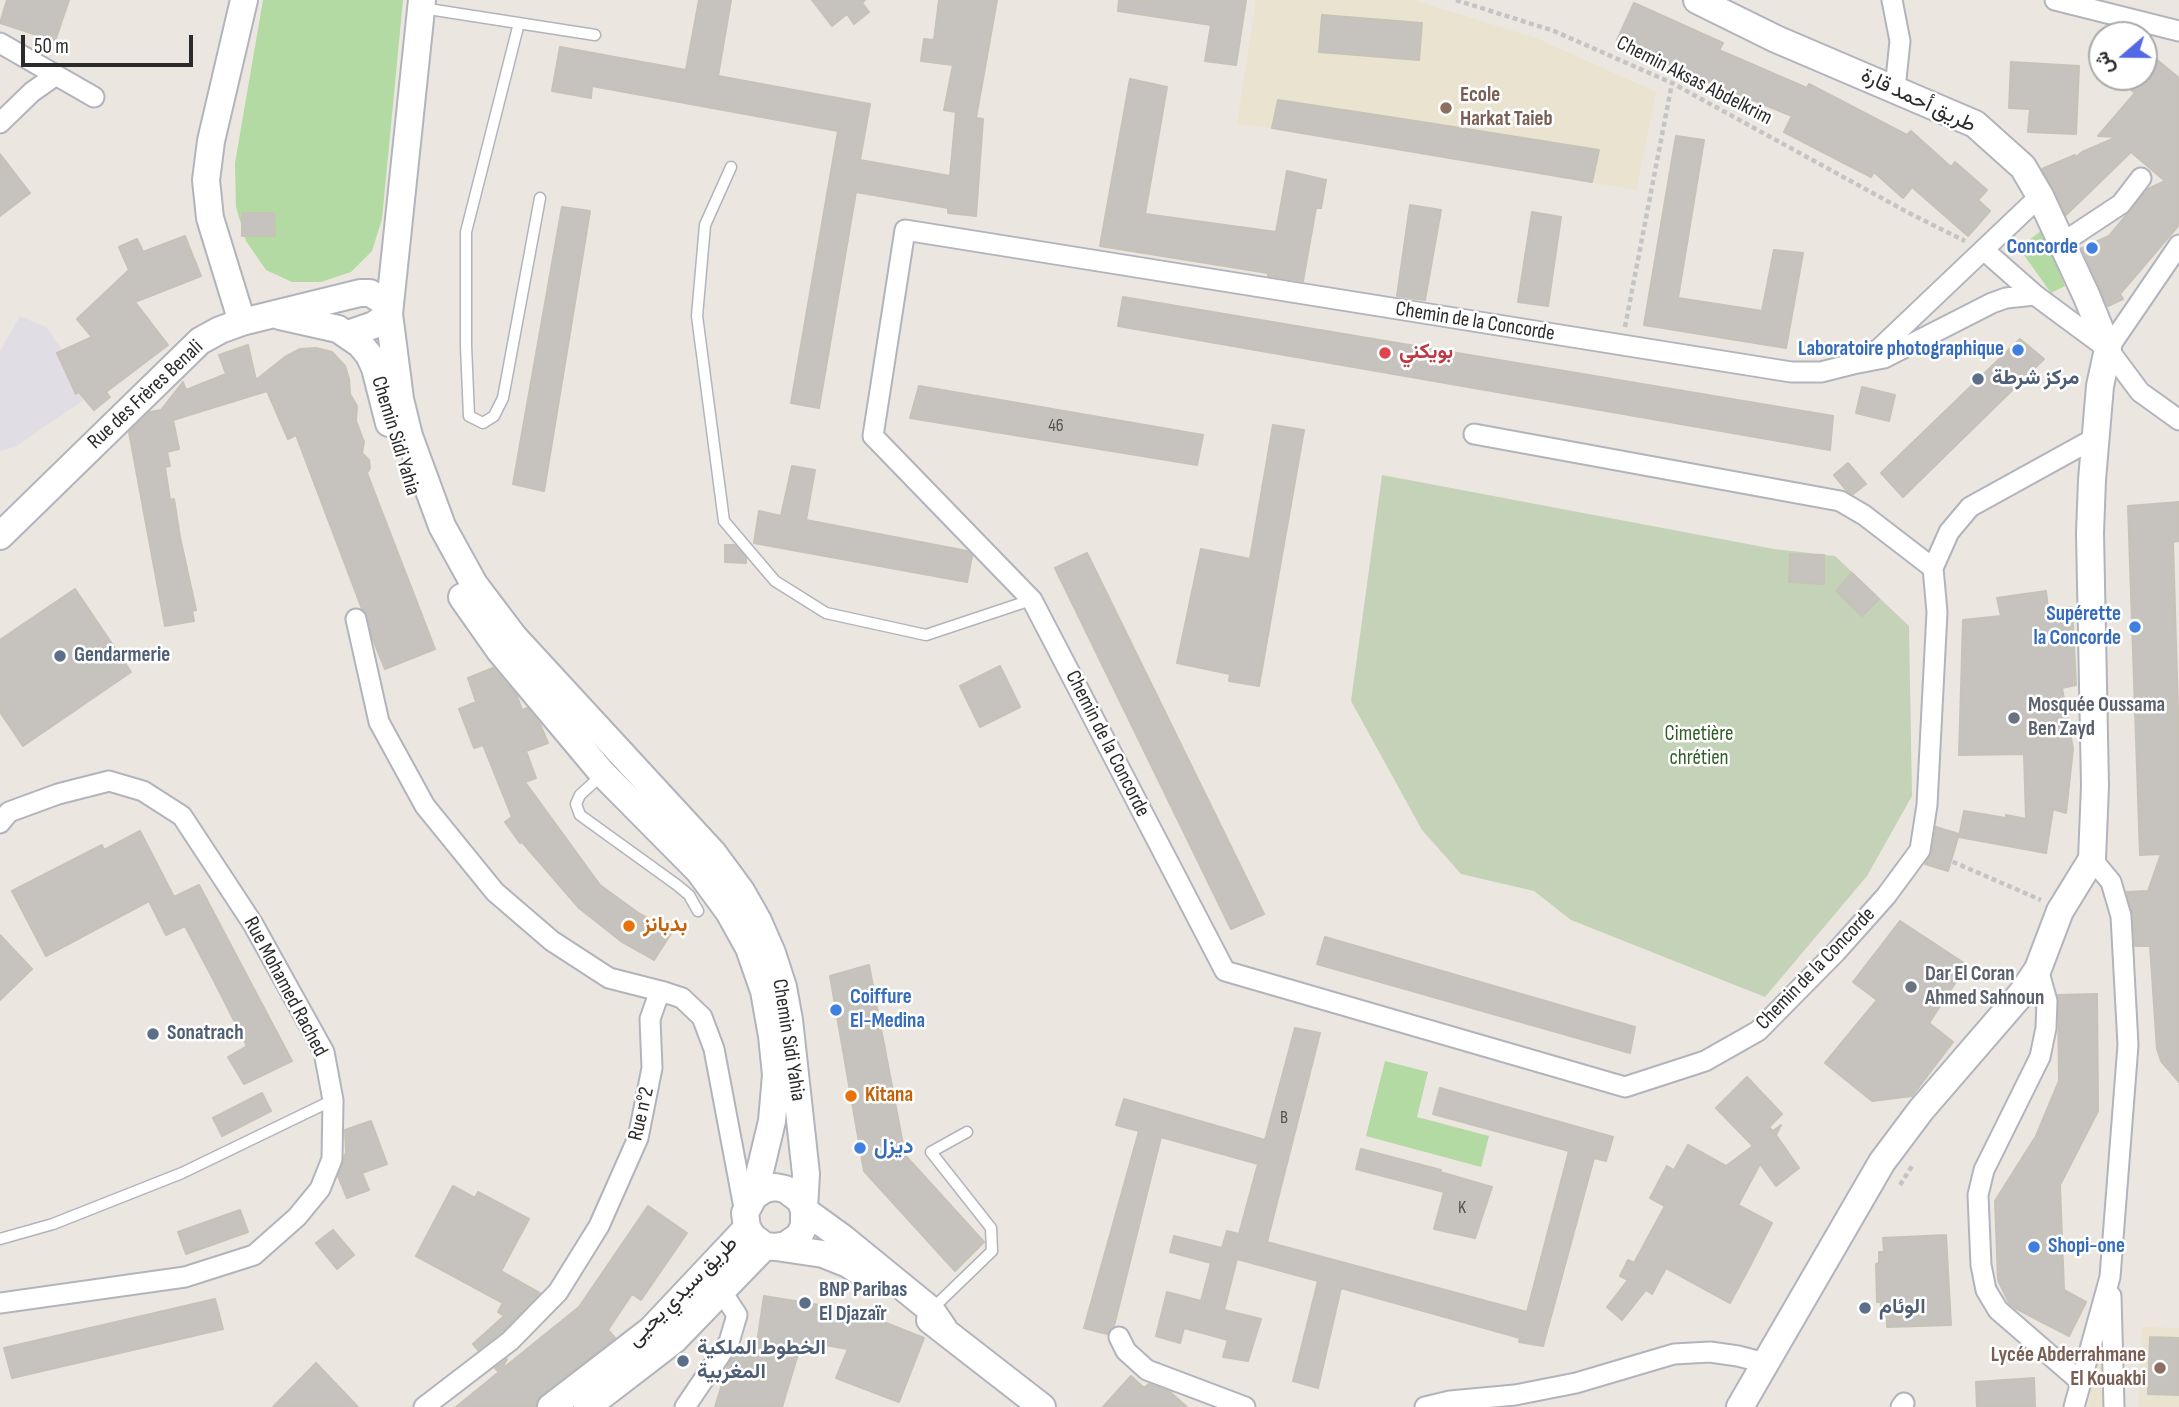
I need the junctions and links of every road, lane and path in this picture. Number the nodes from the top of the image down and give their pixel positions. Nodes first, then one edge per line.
1 (244, 0) edge
2 (1456, 0) edge
3 (1697, 0) edge
4 (1892, 0) edge
5 (2055, 0) edge
6 (421, 4) edge
7 (519, 23) junction
8 (2179, 31) edge
9 (595, 35) dead end
10 (0, 43) edge
11 (56, 75) junction
12 (1672, 83) junction
13 (1895, 89) junction
14 (94, 97) dead end
15 (0, 123) edge
16 (731, 167) dead end
17 (2141, 178) dead end
18 (2040, 196) junction
19 (540, 198) dead end
20 (2062, 243) junction
21 (2179, 245) edge
22 (1985, 251) junction
23 (2035, 295) junction
24 (272, 314) junction
25 (389, 314) junction
26 (242, 322) junction
27 (348, 334) junction
28 (1621, 345) junction
29 (2108, 349) junction
30 (1853, 364) junction
31 (2179, 420) edge
32 (1474, 434) dead end
33 (2095, 438) junction
34 (2, 529) edge
35 (1933, 568) junction
36 (1032, 600) junction
37 (356, 619) dead end
38 (603, 774) junction
39 (0, 823) edge
40 (1920, 850) junction
41 (2092, 859) junction
42 (698, 911) dead end
43 (2060, 911) junction
44 (2038, 969) junction
45 (664, 992) junction
46 (333, 1100) junction
47 (967, 1132) dead end
48 (804, 1209) junction
49 (758, 1226) junction
50 (0, 1239) edge
51 (848, 1264) junction
52 (2110, 1277) junction
53 (722, 1292) junction
54 (0, 1303) edge
55 (937, 1320) junction
56 (1119, 1337) dead end
57 (1765, 1363) junction
58 (2081, 1382) junction
59 (424, 1407) edge
60 (551, 1407) edge
61 (587, 1407) edge
62 (685, 1407) edge
63 (1042, 1407) edge
64 (1245, 1407) edge
65 (1425, 1407) edge
66 (1740, 1407) edge
67 (2074, 1407) edge
68 (2114, 1407) edge

1 - 26 main road
2 - 12 path, Chemin Aksas Abdelkrim
3 - 13 main road, طريق أحمد قارة
4 - 13 street
5 - 8 street
6 - 7 lane
6 - 25 main road, Chemin Sidi Yahia
7 - 9 lane
7 - 19 lane
10 - 11 street
11 - 14 street
11 - 15 street
12 - 22 path, Chemin Aksas Abdelkrim
12 - 28 path
13 - 18 main road, طريق أحمد قارة
16 - 36 lane
17 - 20 street
18 - 20 main road, طريق أحمد قارة
18 - 22 street
20 - 29 main road, طريق أحمد قارة
21 - 29 street
22 - 23 street
22 - 30 street
23 - 29 street
23 - 30 street, Chemin de la Concorde
24 - 25 main road
24 - 26 main road, Rue des Frères Benali
24 - 27 main road, Chemin Sidi Yahia
25 - 27 main road
25 - 48 main road, Chemin Sidi Yahia
26 - 34 main road, Rue des Frères Benali
27 - 38 main road, Chemin Sidi Yahia
28 - 30 street, Chemin de la Concorde
28 - 36 street, Chemin de la Concorde
29 - 31 street
29 - 33 main road
32 - 35 street
33 - 35 street, Chemin de la Concorde
33 - 41 main road
35 - 40 street, Chemin de la Concorde
36 - 40 street, Chemin de la Concorde
37 - 45 street
38 - 42 lane
38 - 49 main road, Chemin Sidi Yahia
39 - 46 street, Rue Mohamed Rached
40 - 43 path
41 - 43 main road
41 - 52 street
43 - 44 main road
44 - 57 main road
44 - 58 street
45 - 49 street
45 - 59 street, Rue n°2
46 - 50 lane
46 - 54 street, Rue Mohamed Rached
47 - 55 lane
48 - 49 main road, Chemin Sidi Yahia
48 - 49 main road
48 - 55 main road
49 - 51 main road
49 - 53 main road, طريق سيدي يحيى
49 - 60 main road, طريق سيدي يحيى
51 - 53 main road
51 - 55 main road
52 - 58 street
52 - 68 street
53 - 61 main road, طريق سيدي يحيى
53 - 62 street
55 - 63 main road
56 - 64 street
57 - 65 street
57 - 66 main road
58 - 67 street

